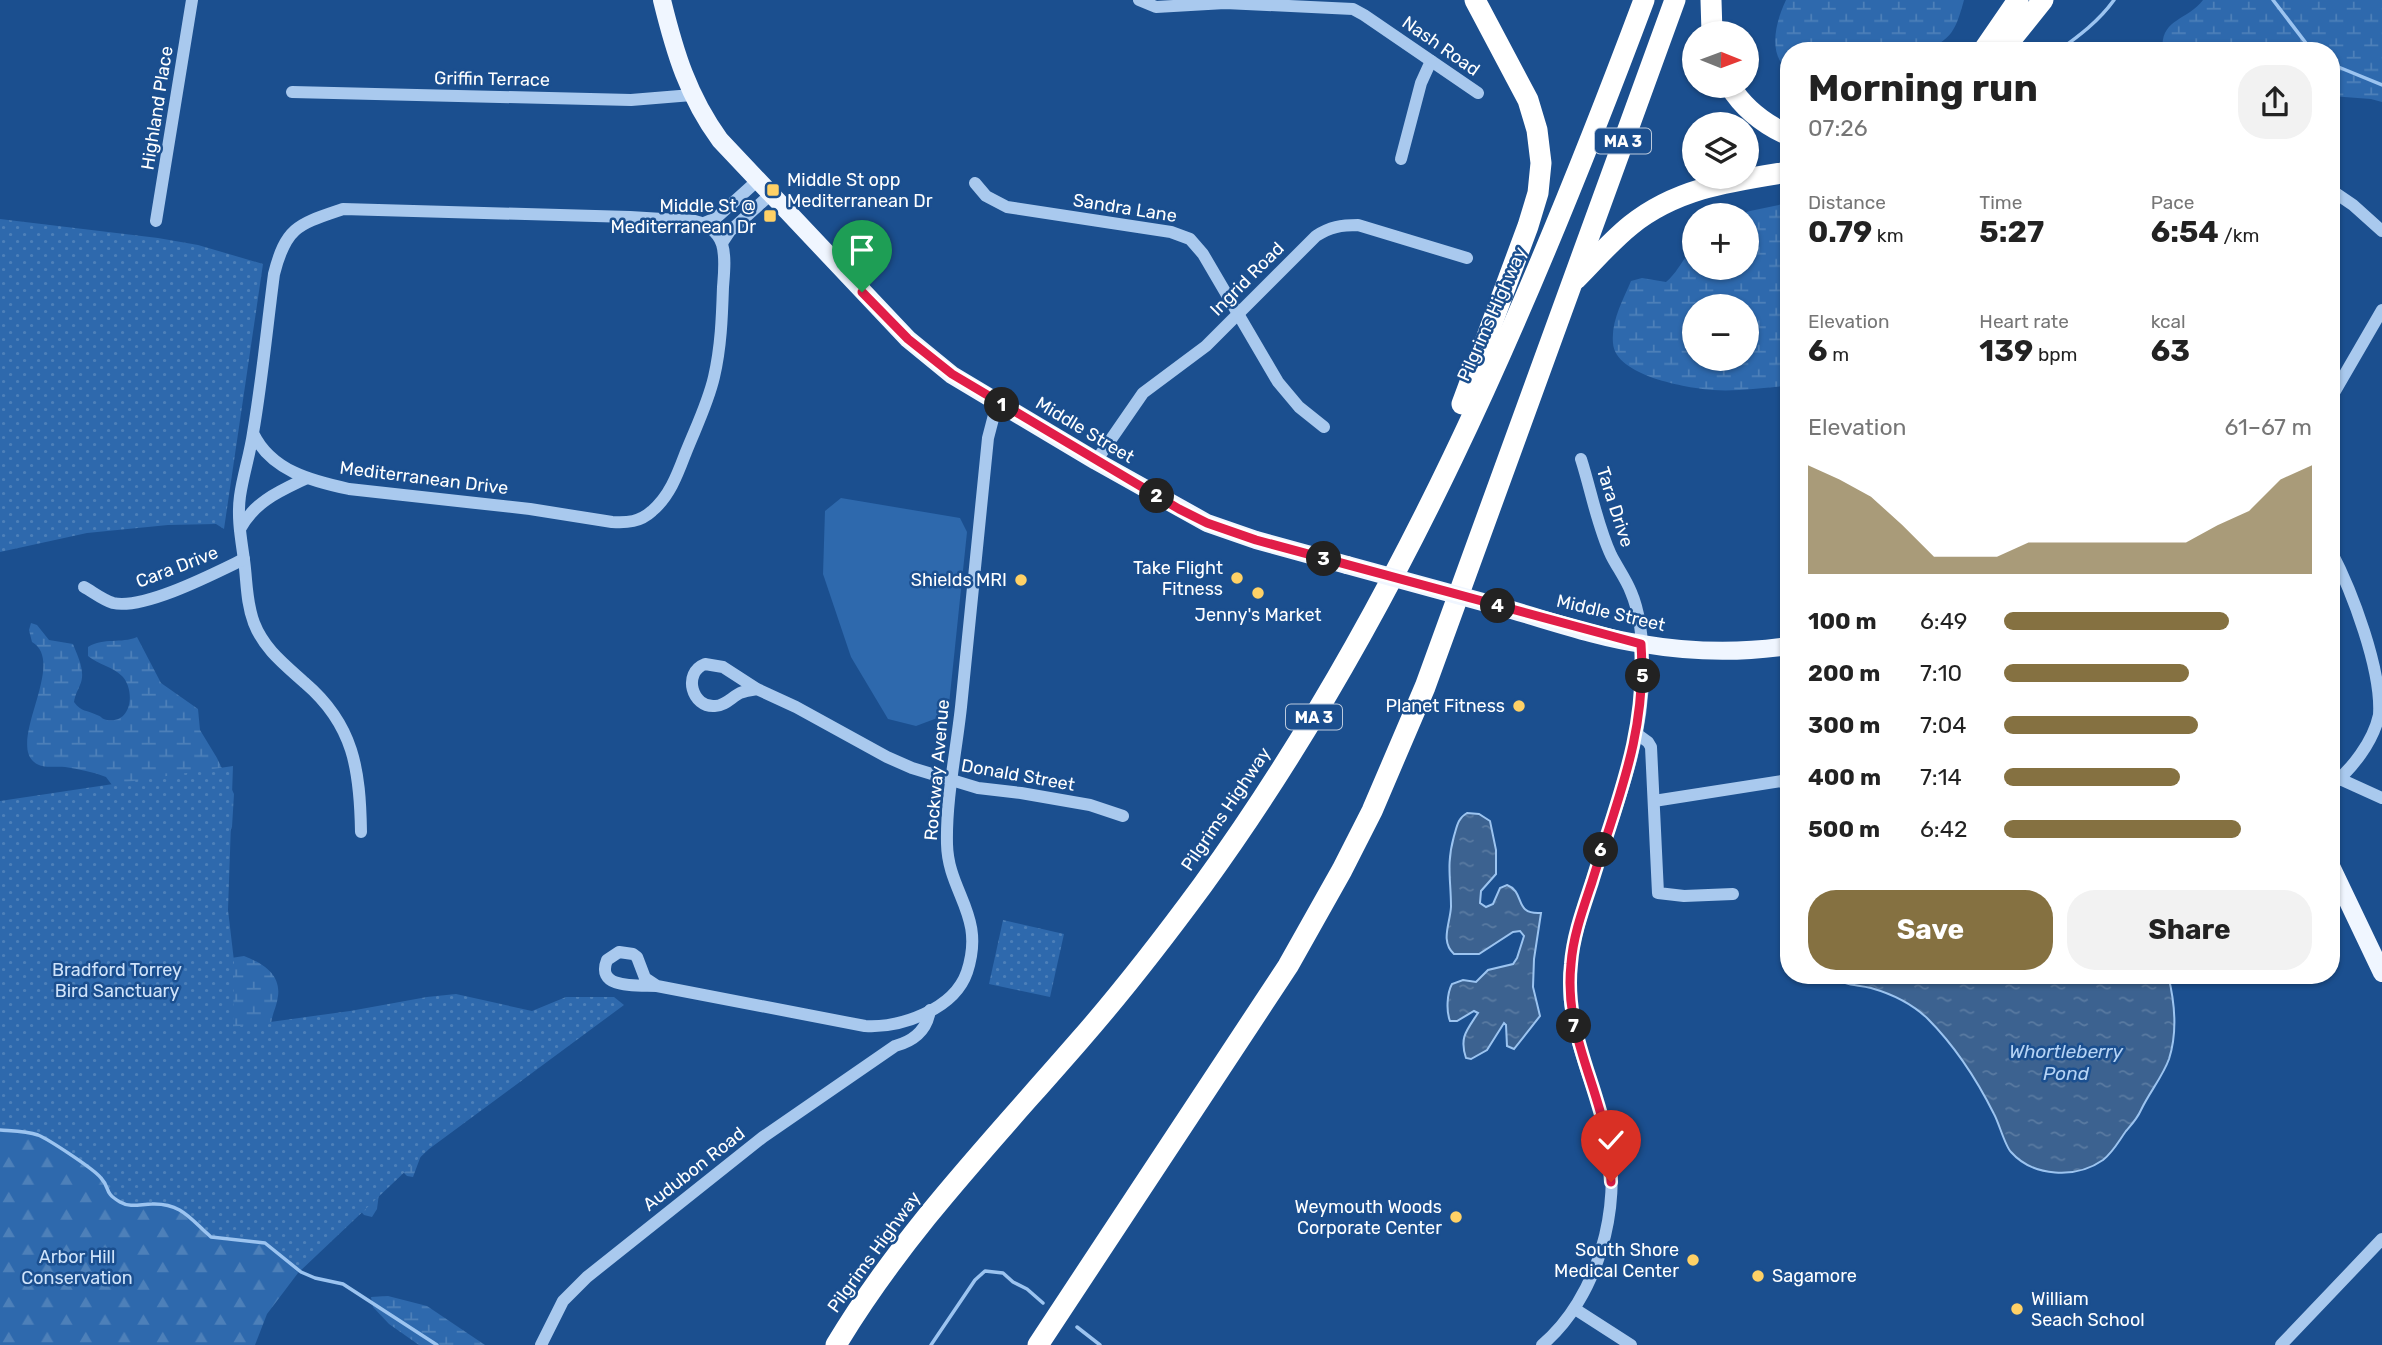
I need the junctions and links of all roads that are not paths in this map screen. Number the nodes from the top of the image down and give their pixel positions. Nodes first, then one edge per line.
1 (192, 0) edge
2 (662, 0) edge
3 (1139, 0) edge
4 (1475, 0) edge
5 (1644, 0) edge
6 (1675, 0) edge
7 (1711, 0) edge
8 (2018, 0) edge
9 (2043, 0) edge
10 (1712, 21) edge
11 (1989, 42) edge
12 (2009, 42) edge
13 (1431, 61) junction
14 (292, 92) dead end
15 (1478, 93) dead end
16 (692, 95) junction
17 (1738, 98) edge
18 (1780, 130) edge
19 (1401, 159) dead end
20 (1780, 173) edge
21 (757, 181) junction
22 (975, 183) dead end
23 (770, 195) junction
24 (2340, 196) edge
25 (156, 221) dead end
26 (704, 223) junction
27 (2382, 232) edge
28 (722, 243) junction
29 (1467, 258) dead end
30 (1572, 283) junction
31 (2382, 310) edge
32 (1237, 313) junction
33 (2340, 382) edge
34 (1000, 404) junction
35 (1324, 427) dead end
36 (253, 433) junction
37 (1581, 459) dead end
38 (1096, 461) junction
39 (307, 478) junction
40 (240, 528) junction
41 (1405, 552) junction
42 (244, 559) junction
43 (2340, 568) edge
44 (84, 586) dead end
45 (1641, 644) junction
46 (1780, 647) edge
47 (757, 689) junction
48 (1637, 734) junction
49 (2340, 778) edge
50 (951, 781) junction
51 (1780, 781) edge
52 (2340, 784) edge
53 (2382, 799) edge
54 (1654, 801) junction
55 (1124, 816) dead end
56 (361, 832) dead end
57 (2340, 885) edge
58 (1733, 894) dead end
59 (2382, 973) edge
60 (657, 986) dead end
61 (930, 1010) junction
62 (892, 1024) junction
63 (895, 1046) junction
64 (2382, 1239) edge
65 (1575, 1309) junction
66 (541, 1345) edge
67 (836, 1345) edge
68 (1038, 1345) edge
69 (1542, 1345) edge
70 (1631, 1345) edge
71 (2281, 1345) edge

1 - 25 street, Highland Place
2 - 16 main road, Middle Street
3 - 13 street, Nash Road
4 - 41 highway
5 - 41 highway, Pilgrims Highway / MA 3
6 - 30 highway, MA 3
7 - 10 highway
8 - 11 highway
9 - 12 highway
13 - 15 street, Nash Road
13 - 19 street
14 - 16 street, Griffin Terrace
16 - 21 main road, Middle Street
17 - 18 highway
20 - 30 highway
21 - 23 main road, Middle Street
21 - 26 street
22 - 32 street, Sandra Lane
23 - 28 street
23 - 34 main road, Middle Street
24 - 27 street
26 - 28 street
26 - 36 street
28 - 39 street, Mediterranean Drive
29 - 32 street, Ingrid Road
30 - 68 highway, MA 3
31 - 33 street
32 - 35 street, Sandra Lane
32 - 38 street, Ingrid Road
34 - 38 main road, Middle Street
34 - 50 street, Rockway Avenue
36 - 39 street, Mediterranean Drive
36 - 40 street
37 - 45 street, Tara Drive
38 - 45 main road, Middle Street, bridge
39 - 40 street
40 - 42 street
41 - 67 highway, Pilgrims Highway / MA 3
42 - 44 street, Cara Drive
42 - 56 street
43 - 49 street
45 - 46 main road, Middle Street
45 - 48 street, Tara Drive
47 - 47 street, Donald Street
47 - 50 street, Donald Street
48 - 54 street
48 - 65 street, Tara Drive
50 - 55 street, Donald Street
50 - 61 street, Rockway Avenue
51 - 54 street
52 - 53 street
54 - 58 street
57 - 59 main road
60 - 62 street, Rockway Avenue
61 - 62 street, Rockway Avenue
61 - 63 street, Audubon Road
62 - 63 street
63 - 66 street, Audubon Road
64 - 71 street
65 - 69 street, Tara Drive
65 - 70 street

